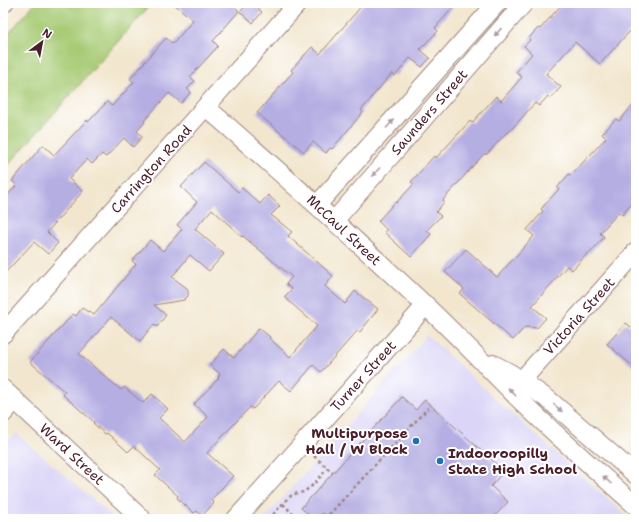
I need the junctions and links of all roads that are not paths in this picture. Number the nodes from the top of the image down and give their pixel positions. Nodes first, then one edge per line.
1 (298, 3) edge
2 (497, 3) edge
3 (524, 3) edge
4 (206, 107) junction
5 (317, 205) junction
6 (334, 221) junction
7 (636, 252) edge
8 (426, 305) junction
9 (3, 334) edge
10 (478, 357) junction
11 (522, 381) junction
12 (9, 394) edge
13 (3, 414) edge
14 (636, 475) edge
15 (636, 506) edge
16 (142, 519) edge
17 (236, 519) edge

1 - 4 street, Carrington Road
5 -> 2 street, Saunders Street
3 -> 6 street, Saunders Street
4 - 5 street, McCaul Street
4 - 9 street, Carrington Road
5 - 6 street, McCaul Street
6 - 8 street, McCaul Street
7 - 11 street, Victoria Street
8 - 10 street, McCaul Street
8 - 17 street, Turner Street
10 - 11 street, McCaul Street
15 -> 10 street, McCaul Street
11 -> 14 street, McCaul Street
12 - 13 street
12 - 16 street, Ward Street

